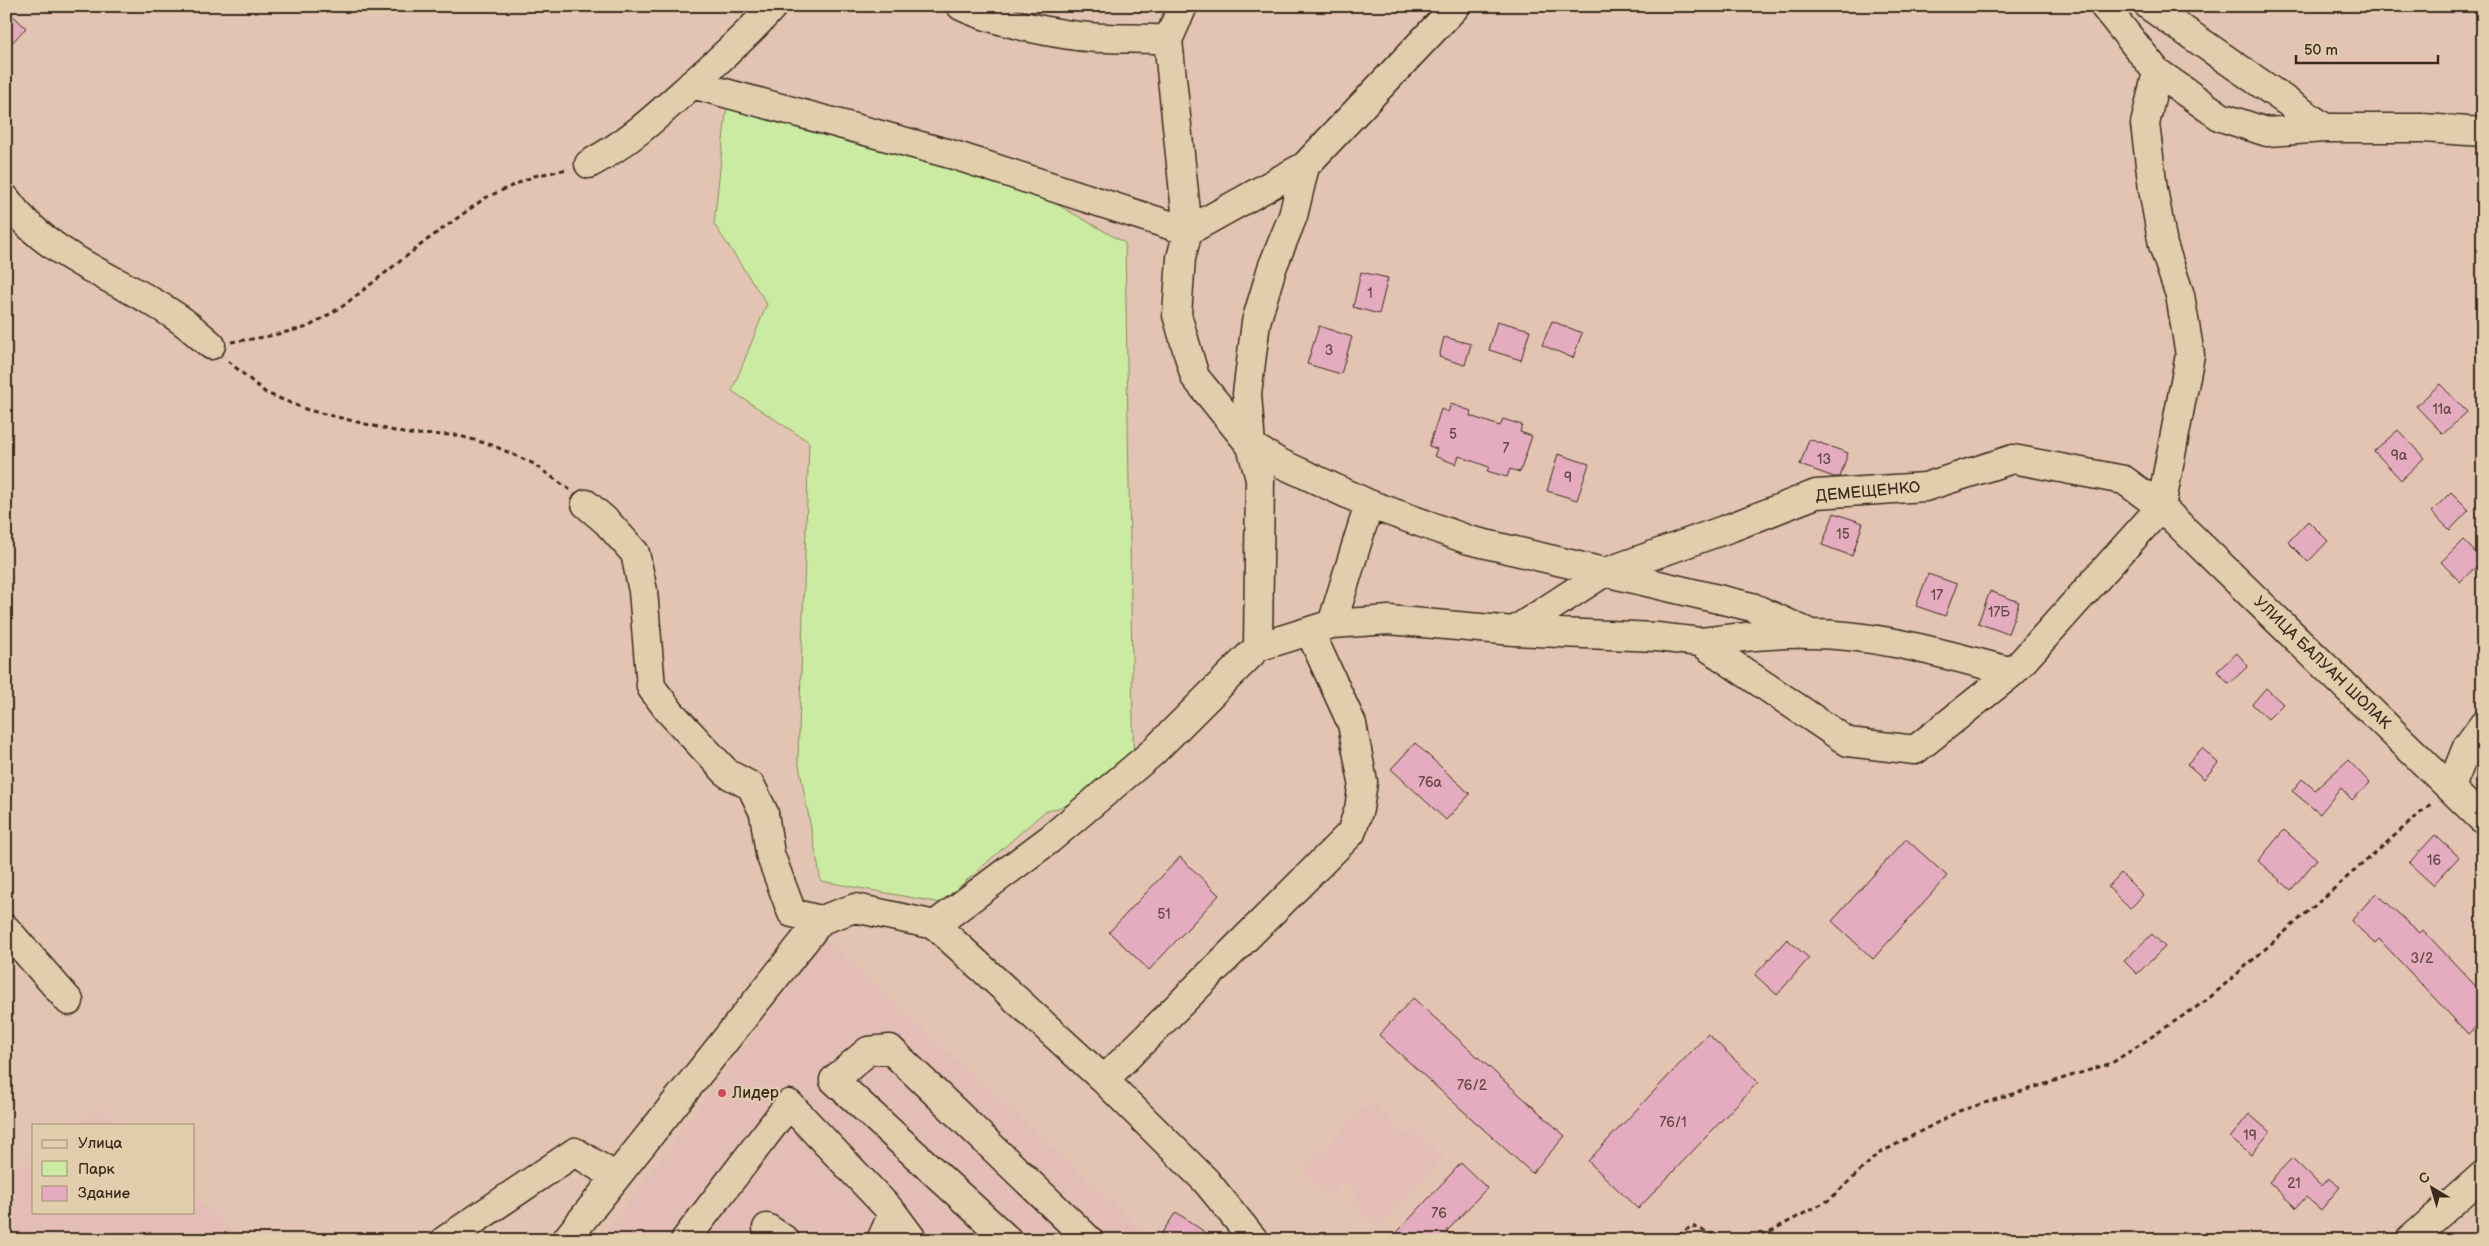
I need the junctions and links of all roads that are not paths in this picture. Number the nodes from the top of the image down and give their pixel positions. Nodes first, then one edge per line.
1 (773, 6) edge
2 (961, 6) edge
3 (1184, 6) edge
4 (1456, 6) edge
5 (2104, 6) edge
6 (2149, 6) edge
7 (1168, 40) junction
8 (2157, 72) junction
9 (692, 84) junction
10 (2325, 128) junction
11 (2483, 132) edge
12 (589, 164) road end
13 (1305, 166) junction
14 (6, 199) edge
15 (1188, 231) junction
16 (211, 345) road end
17 (1251, 446) junction
18 (586, 504) road end
19 (1369, 504) junction
20 (2161, 507) junction
21 (1603, 573) junction
22 (1321, 628) junction
23 (1514, 631) junction
24 (1811, 634) junction
25 (1700, 642) junction
26 (1258, 647) junction
27 (2013, 672) junction
28 (2483, 725) edge
29 (2451, 787) junction
30 (2483, 820) edge
31 (821, 920) junction
32 (935, 925) junction
33 (6, 929) edge
34 (69, 1001) dead end
35 (1104, 1080) junction
36 (2483, 1175) edge
37 (616, 1177) junction
38 (893, 1213) junction
39 (445, 1240) edge
40 (566, 1240) edge
41 (685, 1240) edge
42 (881, 1240) edge
43 (913, 1240) edge
44 (1008, 1240) edge
45 (1089, 1240) edge
46 (1254, 1240) edge
47 (2410, 1240) edge

1 - 9 street
2 - 7 street
3 - 7 street
4 - 13 street
5 - 8 street
6 - 10 street
7 - 15 street
8 - 10 street
8 - 20 street
9 - 12 street
9 - 15 street
10 - 11 street
13 - 15 street
13 - 17 street
14 - 16 street
15 - 17 street
17 - 19 street
17 - 26 street
18 - 31 street
19 - 21 street
19 - 22 street
20 - 21 street, ДЕМЕЩЕНКО
20 - 27 street
20 - 29 street, УЛИЦА БАЛУАН ШОЛАК
21 - 23 street, ДЕМЕЩЕНКО
21 - 24 street
22 - 23 street
22 - 26 street
22 - 35 street
23 - 25 street
24 - 25 street
24 - 27 street
25 - 27 street
26 - 32 street
28 - 29 street
29 - 30 street, УЛИЦА БАЛУАН ШОЛАК
31 - 32 street
31 - 37 street
32 - 35 street
33 - 34 street
35 - 46 street
36 - 47 street
37 - 39 street
37 - 40 street
38 - 41 street
38 - 42 street
38 - 43 street
44 - 45 street

